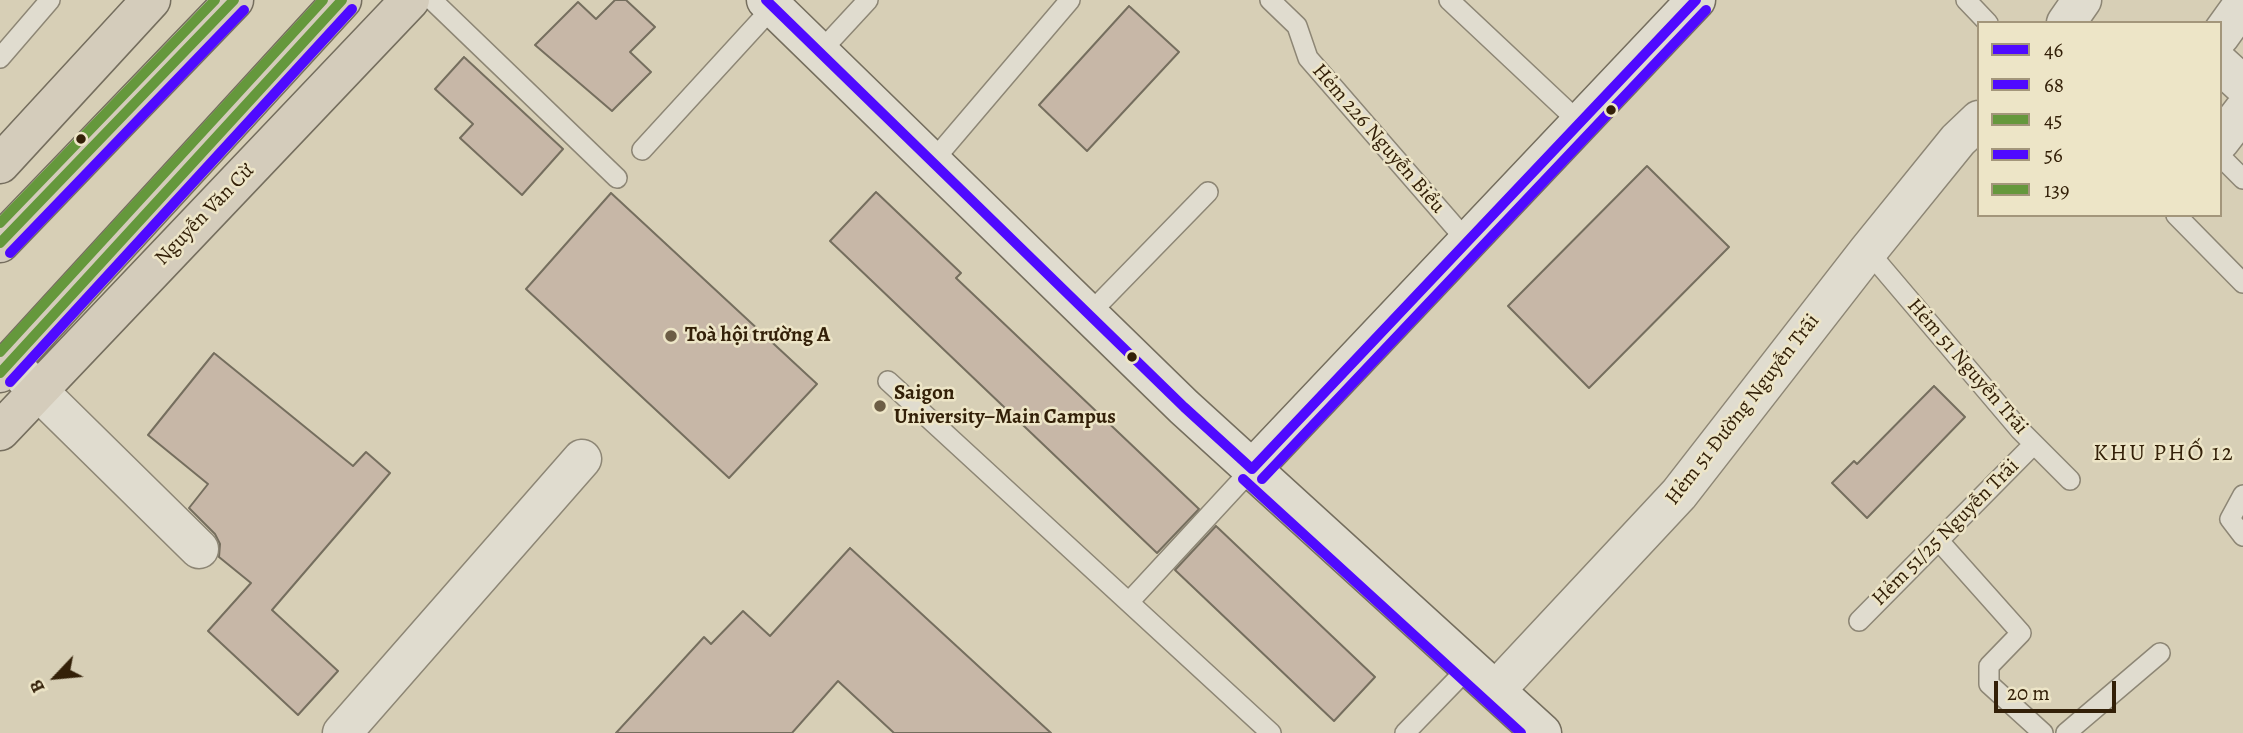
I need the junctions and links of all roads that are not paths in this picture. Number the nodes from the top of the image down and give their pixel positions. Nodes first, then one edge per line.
1 (50, 0) edge
2 (151, 0) edge
3 (233, 0) edge
4 (342, 0) edge
5 (410, 0) edge
6 (432, 0) edge
7 (868, 0) edge
8 (1070, 0) edge
9 (1270, 0) edge
10 (1449, 0) edge
11 (1696, 0) edge
12 (1966, 0) edge
13 (2082, 0) edge
14 (770, 3) edge
15 (2243, 4) edge
16 (1986, 21) edge
17 (2067, 21) edge
18 (2222, 33) edge
19 (819, 53) junction
20 (0, 58) edge
21 (2222, 66) edge
22 (2243, 85) edge
23 (2243, 111) edge
24 (1977, 122) edge
25 (1580, 123) junction
26 (2222, 138) edge
27 (642, 150) dead end
28 (2222, 158) edge
29 (932, 162) junction
30 (0, 164) edge
31 (617, 178) dead end
32 (2243, 179) edge
33 (1208, 192) dead end
34 (2178, 217) edge
35 (1467, 242) junction
36 (0, 243) edge
37 (1868, 251) junction
38 (2243, 283) edge
39 (1089, 314) junction
40 (5, 368) edge
41 (888, 381) dead end
42 (38, 391) junction
43 (0, 431) edge
44 (2033, 445) junction
45 (582, 458) dead end
46 (1252, 469) junction
47 (2070, 480) dead end
48 (2243, 495) edge
49 (2243, 536) edge
50 (1939, 541) junction
51 (199, 549) dead end
52 (1129, 602) junction
53 (1859, 621) dead end
54 (2160, 653) dead end
55 (1482, 679) junction
56 (342, 733) edge
57 (1271, 733) edge
58 (1405, 733) edge
59 (1542, 733) edge
60 (2043, 733) edge
61 (2066, 733) edge

1 - 20 lane
2 - 30 main road
3 - 36 main road
4 - 40 main road, Nguyễn Văn Cừ
5 - 42 main road, Nguyễn Văn Cừ
6 - 31 lane
7 - 19 lane
8 - 29 lane
9 - 35 lane, Hẻm 226 Nguyễn Biểu
10 - 25 lane
11 - 25 main road
12 - 16 lane
13 - 17 main road
14 - 19 main road
14 - 27 lane
15 - 18 main road
19 - 29 main road
21 - 22 main road
23 - 26 main road
24 - 37 main road, Hẻm 51 Đường Nguyễn Trãi
25 - 35 main road
28 - 32 lane
29 - 39 main road
33 - 39 lane
34 - 38 lane
35 - 46 main road
37 - 44 lane, Hẻm 51 Nguyễn Trãi
37 - 55 main road, Hẻm 51 Đường Nguyễn Trãi
39 - 46 main road
40 - 42 main road
41 - 52 lane
42 - 43 main road, Nguyễn Văn Cừ
42 - 51 main road
44 - 47 lane, Hẻm 51 Nguyễn Trãi
44 - 50 lane, Hẻm 51/25 Nguyễn Trãi
45 - 56 main road
46 - 52 lane
46 - 55 main road
48 - 49 lane
50 - 53 lane, Hẻm 51/25 Nguyễn Trãi
50 - 60 lane
52 - 57 lane
54 - 61 lane
55 - 58 lane
55 - 59 main road

